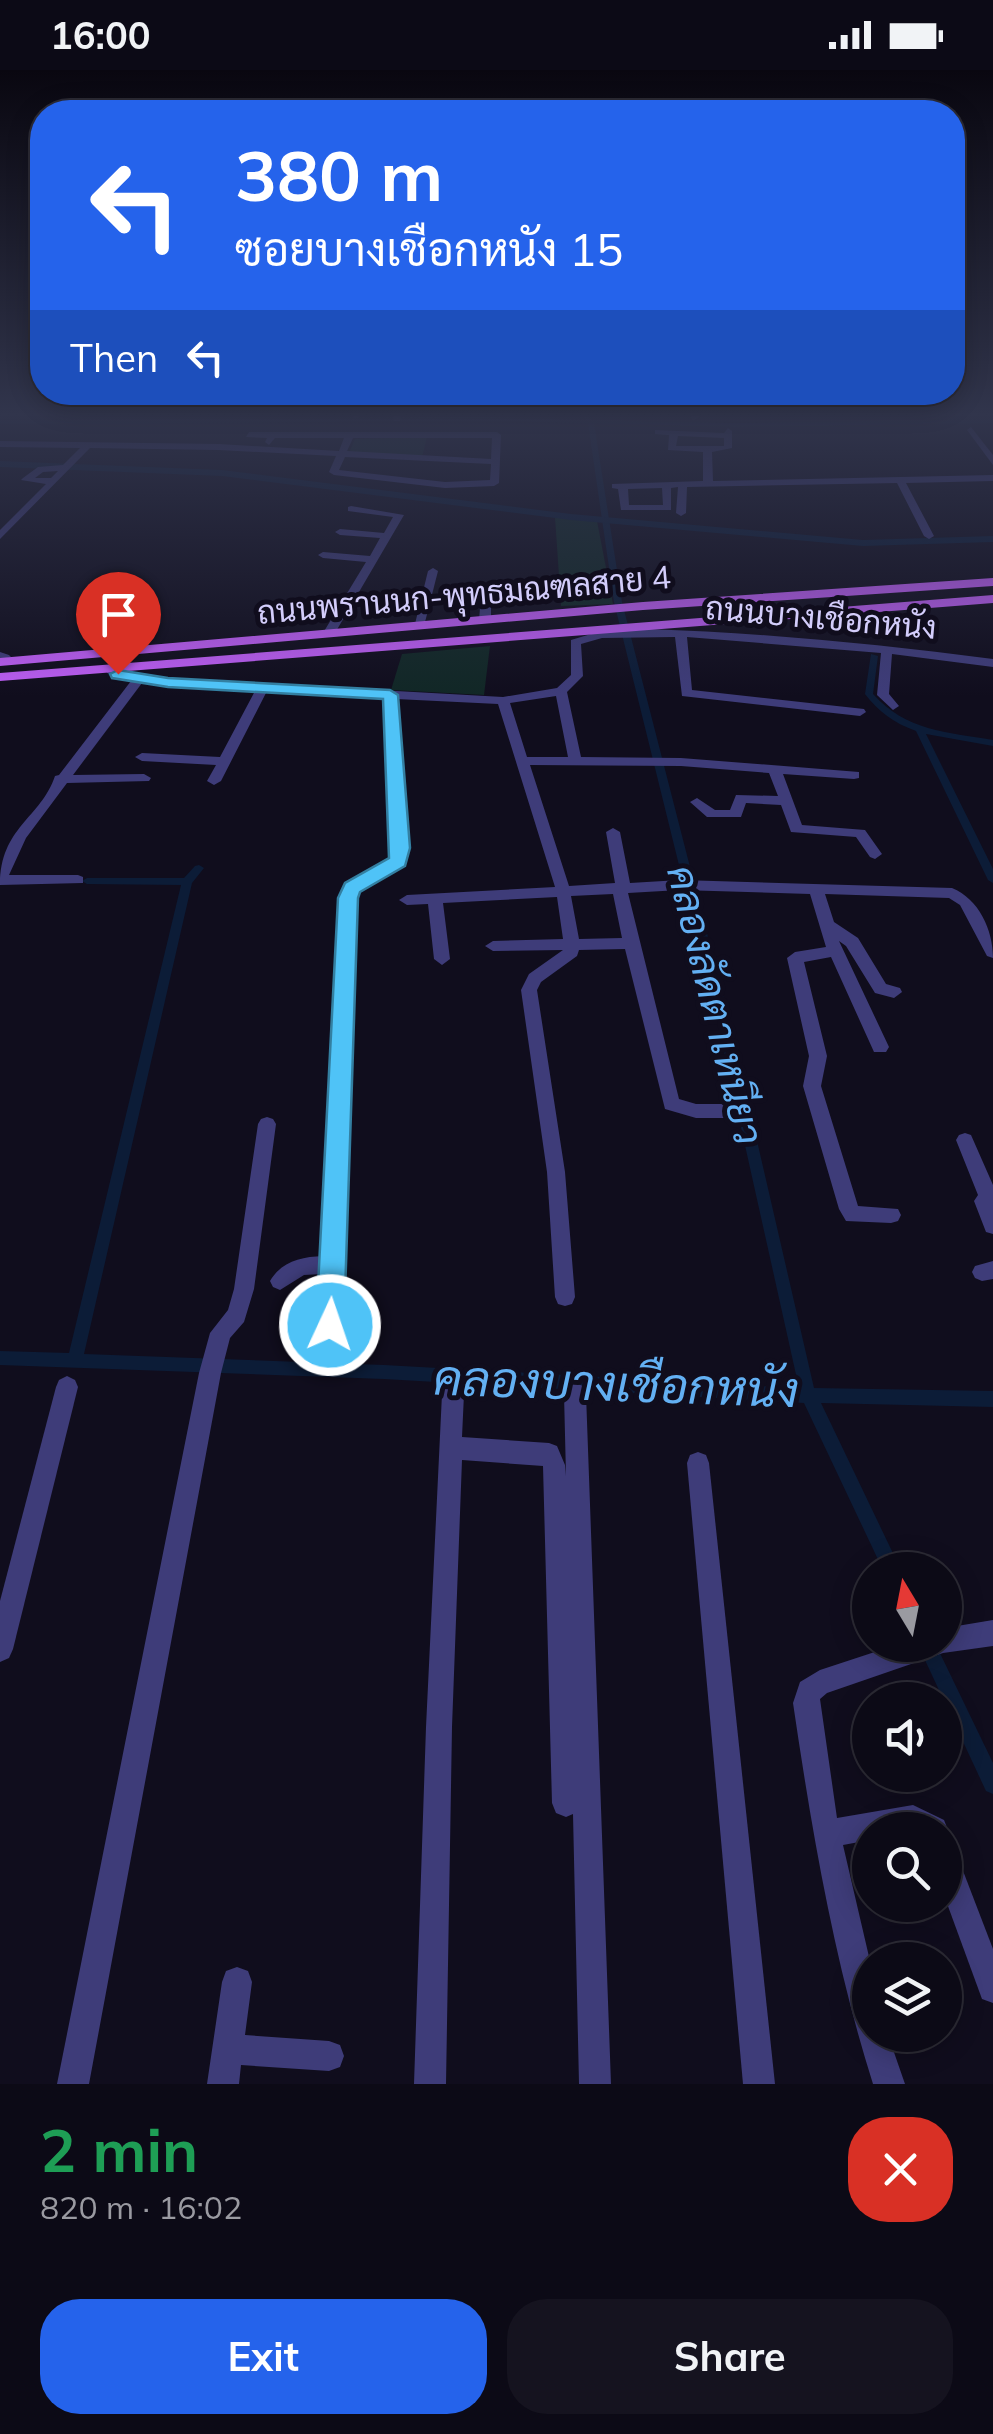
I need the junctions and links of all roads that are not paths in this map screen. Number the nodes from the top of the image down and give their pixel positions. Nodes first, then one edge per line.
1 (27, 508) edge
2 (624, 508) edge
3 (668, 508) edge
4 (681, 508) edge
5 (914, 508) edge
6 (351, 509) dead end
7 (681, 513) dead end
8 (340, 532) dead end
9 (0, 536) edge
10 (387, 536) junction
11 (929, 536) dead end
12 (323, 554) dead end
13 (373, 559) junction
14 (433, 570) dead end
15 (993, 580) edge
16 (486, 596) dead end
17 (993, 600) edge
18 (485, 620) junction
19 (418, 626) junction
20 (328, 633) junction
21 (680, 634) junction
22 (887, 650) junction
23 (1, 658) edge
24 (993, 663) edge
25 (148, 675) junction
26 (0, 681) edge
27 (262, 687) junction
28 (561, 691) junction
29 (390, 695) junction
30 (503, 701) junction
31 (893, 706) dead end
32 (860, 712) dead end
33 (142, 757) dead end
34 (166, 758) junction
35 (522, 761) junction
36 (224, 762) junction
37 (576, 762) junction
38 (774, 770) junction
39 (854, 775) dead end
40 (60, 779) junction
41 (214, 781) dead end
42 (786, 801) junction
43 (697, 802) dead end
44 (613, 832) dead end
45 (19, 837) junction
46 (0, 840) edge
47 (875, 854) dead end
48 (0, 879) edge
49 (78, 880) dead end
50 (620, 887) junction
51 (816, 888) junction
52 (563, 890) junction
53 (435, 898) junction
54 (407, 900) dead end
55 (828, 926) junction
56 (632, 943) junction
57 (572, 944) junction
58 (494, 946) dead end
59 (835, 951) junction
60 (993, 952) edge
61 (442, 959) dead end
62 (894, 992) dead end
63 (880, 1047) dead end
64 (740, 1110) dead end
65 (268, 1124) dead end
66 (965, 1140) dead end
67 (991, 1198) edge
68 (892, 1215) dead end
69 (993, 1226) edge
70 (333, 1265) junction
71 (280, 1281) dead end
72 (565, 1296) dead end
73 (330, 1325) dead end
74 (67, 1387) dead end
75 (453, 1394) dead end
76 (575, 1394) dead end
77 (452, 1448) junction
78 (698, 1463) dead end
79 (993, 1634) edge
80 (962, 1639) edge
81 (0, 1649) edge
82 (884, 1662) edge
83 (566, 1803) dead end
84 (852, 1829) edge
85 (826, 1834) junction
86 (962, 1905) edge
87 (852, 1947) edge
88 (236, 1982) dead end
89 (993, 1988) edge
90 (228, 2049) junction
91 (879, 2052) edge
92 (328, 2056) dead end
93 (74, 2084) edge
94 (223, 2084) edge
95 (430, 2084) edge
96 (596, 2084) edge
97 (760, 2084) edge
98 (889, 2084) edge

1 - 9 street
2 - 3 street
4 - 7 street
5 - 11 street
6 - 10 street
8 - 10 street
10 - 13 street
12 - 13 street
13 - 20 street
14 - 19 street
15 - 18 main road, ถนนพรานนก-พุทธมณฑลสาย 4
16 - 18 street
17 - 25 main road, ถนนพรานนก-พุทธมณฑลสาย 4
18 - 19 main road, ถนนพรานนก-พุทธมณฑลสาย 4
19 - 20 main road, ถนนพรานนก-พุทธมณฑลสาย 4
20 - 23 main road, ถนนพรานนก-พุทธมณฑลสาย 4
21 - 22 street, ถนนบางเชือกหนัง
21 - 28 street, ถนนบางเชือกหนัง
21 - 32 street
22 - 24 street, ถนนบางเชือกหนัง
22 - 31 street
25 - 26 main road, ถนนพรานนก-พุทธมณฑลสาย 4
25 - 27 street
25 - 40 street
27 - 29 street
27 - 36 street
28 - 30 street
28 - 37 street
29 - 30 street
29 - 70 street
30 - 35 street
33 - 34 street
34 - 36 street
34 - 40 street
35 - 37 street
35 - 52 street
36 - 41 street
37 - 38 street
38 - 39 street
38 - 42 street
40 - 45 street
42 - 43 street
42 - 47 street
44 - 50 street
45 - 46 street
45 - 48 street
48 - 49 street
50 - 51 street
50 - 52 street
50 - 56 street
51 - 55 street
51 - 60 street
52 - 53 street
52 - 57 street
53 - 54 street
53 - 61 street
55 - 59 street
55 - 62 street
56 - 57 street
56 - 64 street
57 - 58 street
57 - 72 street
59 - 63 street
59 - 68 street
65 - 93 street
66 - 67 street
67 - 69 street
70 - 71 street
70 - 73 street
74 - 81 street
75 - 77 street
76 - 96 street
77 - 83 street
77 - 95 street
78 - 97 street
79 - 80 street
82 - 85 street
84 - 85 street
85 - 87 street
86 - 89 street
88 - 90 street
90 - 92 street
90 - 94 street
91 - 98 street

